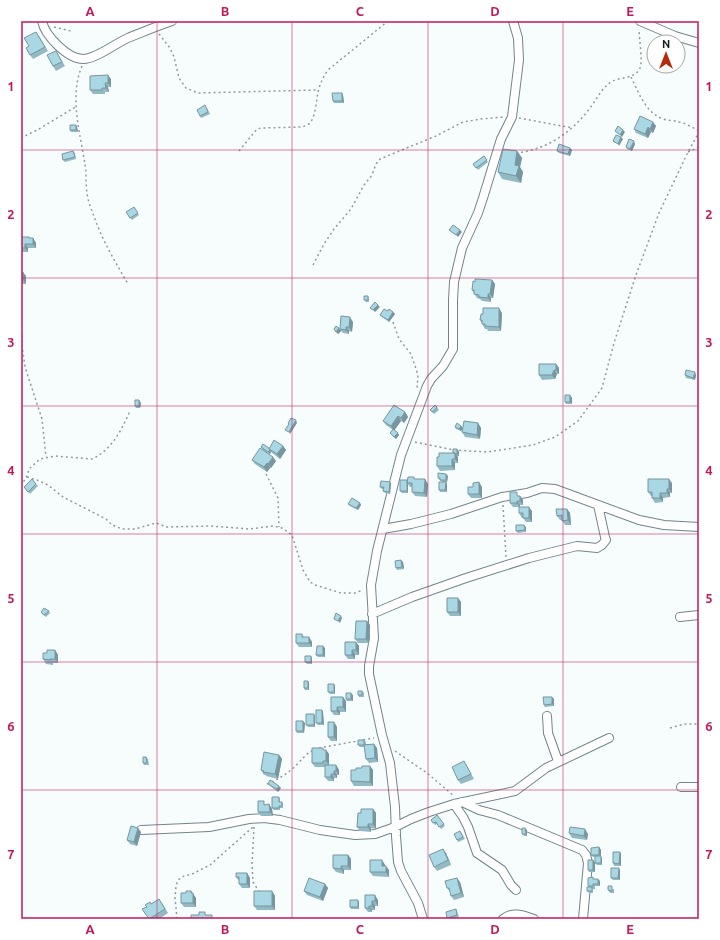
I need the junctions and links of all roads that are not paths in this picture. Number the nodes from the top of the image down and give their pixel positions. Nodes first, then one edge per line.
1 (172, 21) edge
2 (513, 21) edge
3 (42, 22) edge
4 (639, 25) edge
5 (699, 43) edge
6 (598, 505) junction
7 (699, 527) edge
8 (382, 529) junction
9 (372, 614) junction
10 (699, 615) edge
11 (680, 617) dead end
12 (547, 716) dead end
13 (609, 738) dead end
14 (558, 761) junction
15 (681, 787) dead end
16 (699, 787) edge
17 (458, 803) junction
18 (395, 827) junction
19 (141, 830) dead end
20 (516, 890) dead end
21 (423, 919) edge
22 (503, 919) edge
23 (534, 919) edge
24 (583, 919) edge

1 - 3 street
2 - 8 street
4 - 5 street
6 - 7 street
6 - 8 street
6 - 9 street
8 - 9 street
9 - 18 street
10 - 11 street
12 - 14 street
13 - 14 street
14 - 17 street
15 - 16 street
17 - 18 street
17 - 20 street
17 - 24 street
18 - 19 street
18 - 21 street
22 - 23 street

